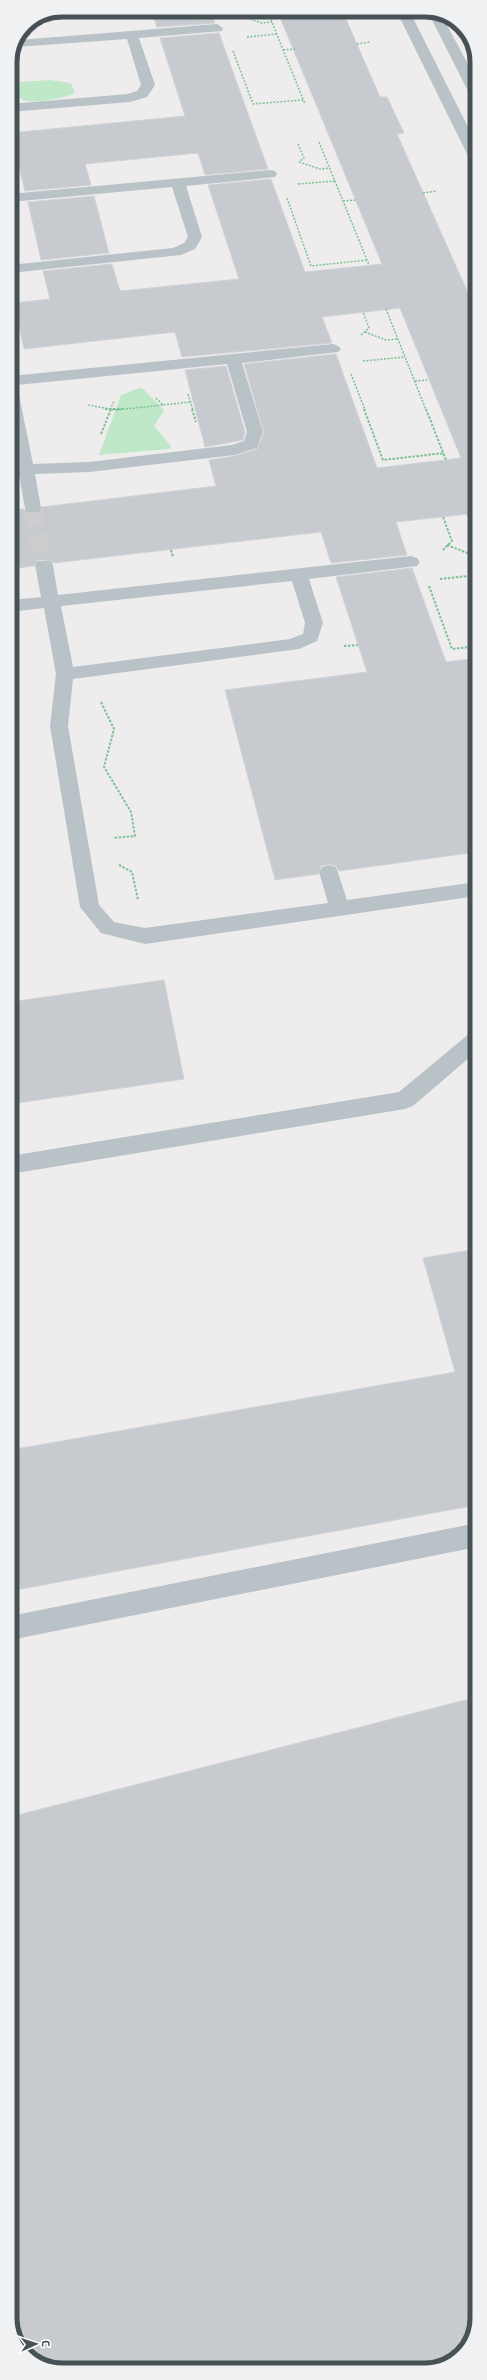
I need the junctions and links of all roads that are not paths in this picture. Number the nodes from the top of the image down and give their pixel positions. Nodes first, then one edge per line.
1 (406, 17) edge
2 (438, 19) edge
3 (217, 28) dead end
4 (132, 36) junction
5 (21, 44) edge
6 (470, 67) edge
7 (463, 68) junction
8 (433, 71) junction
9 (470, 83) edge
10 (17, 107) edge
11 (470, 148) edge
12 (270, 174) dead end
13 (178, 183) junction
14 (17, 197) edge
15 (17, 268) edge
16 (333, 349) dead end
17 (233, 360) junction
18 (17, 380) edge
19 (17, 459) edge
20 (18, 469) edge
21 (33, 508) tunnel mouth
22 (411, 562) dead end
23 (44, 564) tunnel mouth
24 (300, 576) junction
25 (51, 601) junction
26 (17, 605) edge
27 (65, 674) junction
28 (329, 872) dead end
29 (470, 890) edge
30 (340, 908) junction
31 (470, 1045) edge
32 (17, 1164) edge
33 (470, 1536) edge
34 (17, 1627) edge

1 - 8 street
2 - 7 street
3 - 4 street
4 - 5 street
4 - 10 street
6 - 7 street
7 - 8 street
7 - 9 street
8 - 11 street
12 - 13 street
13 - 14 street
13 - 15 street
16 - 17 street
17 - 18 street
17 - 20 street
19 - 20 street
20 - 21 street
22 - 24 street
23 - 25 street
24 - 25 street
24 - 27 street
25 - 26 street
25 - 27 street
27 - 30 street
28 - 30 street
29 - 30 street
31 - 32 street
33 - 34 street

